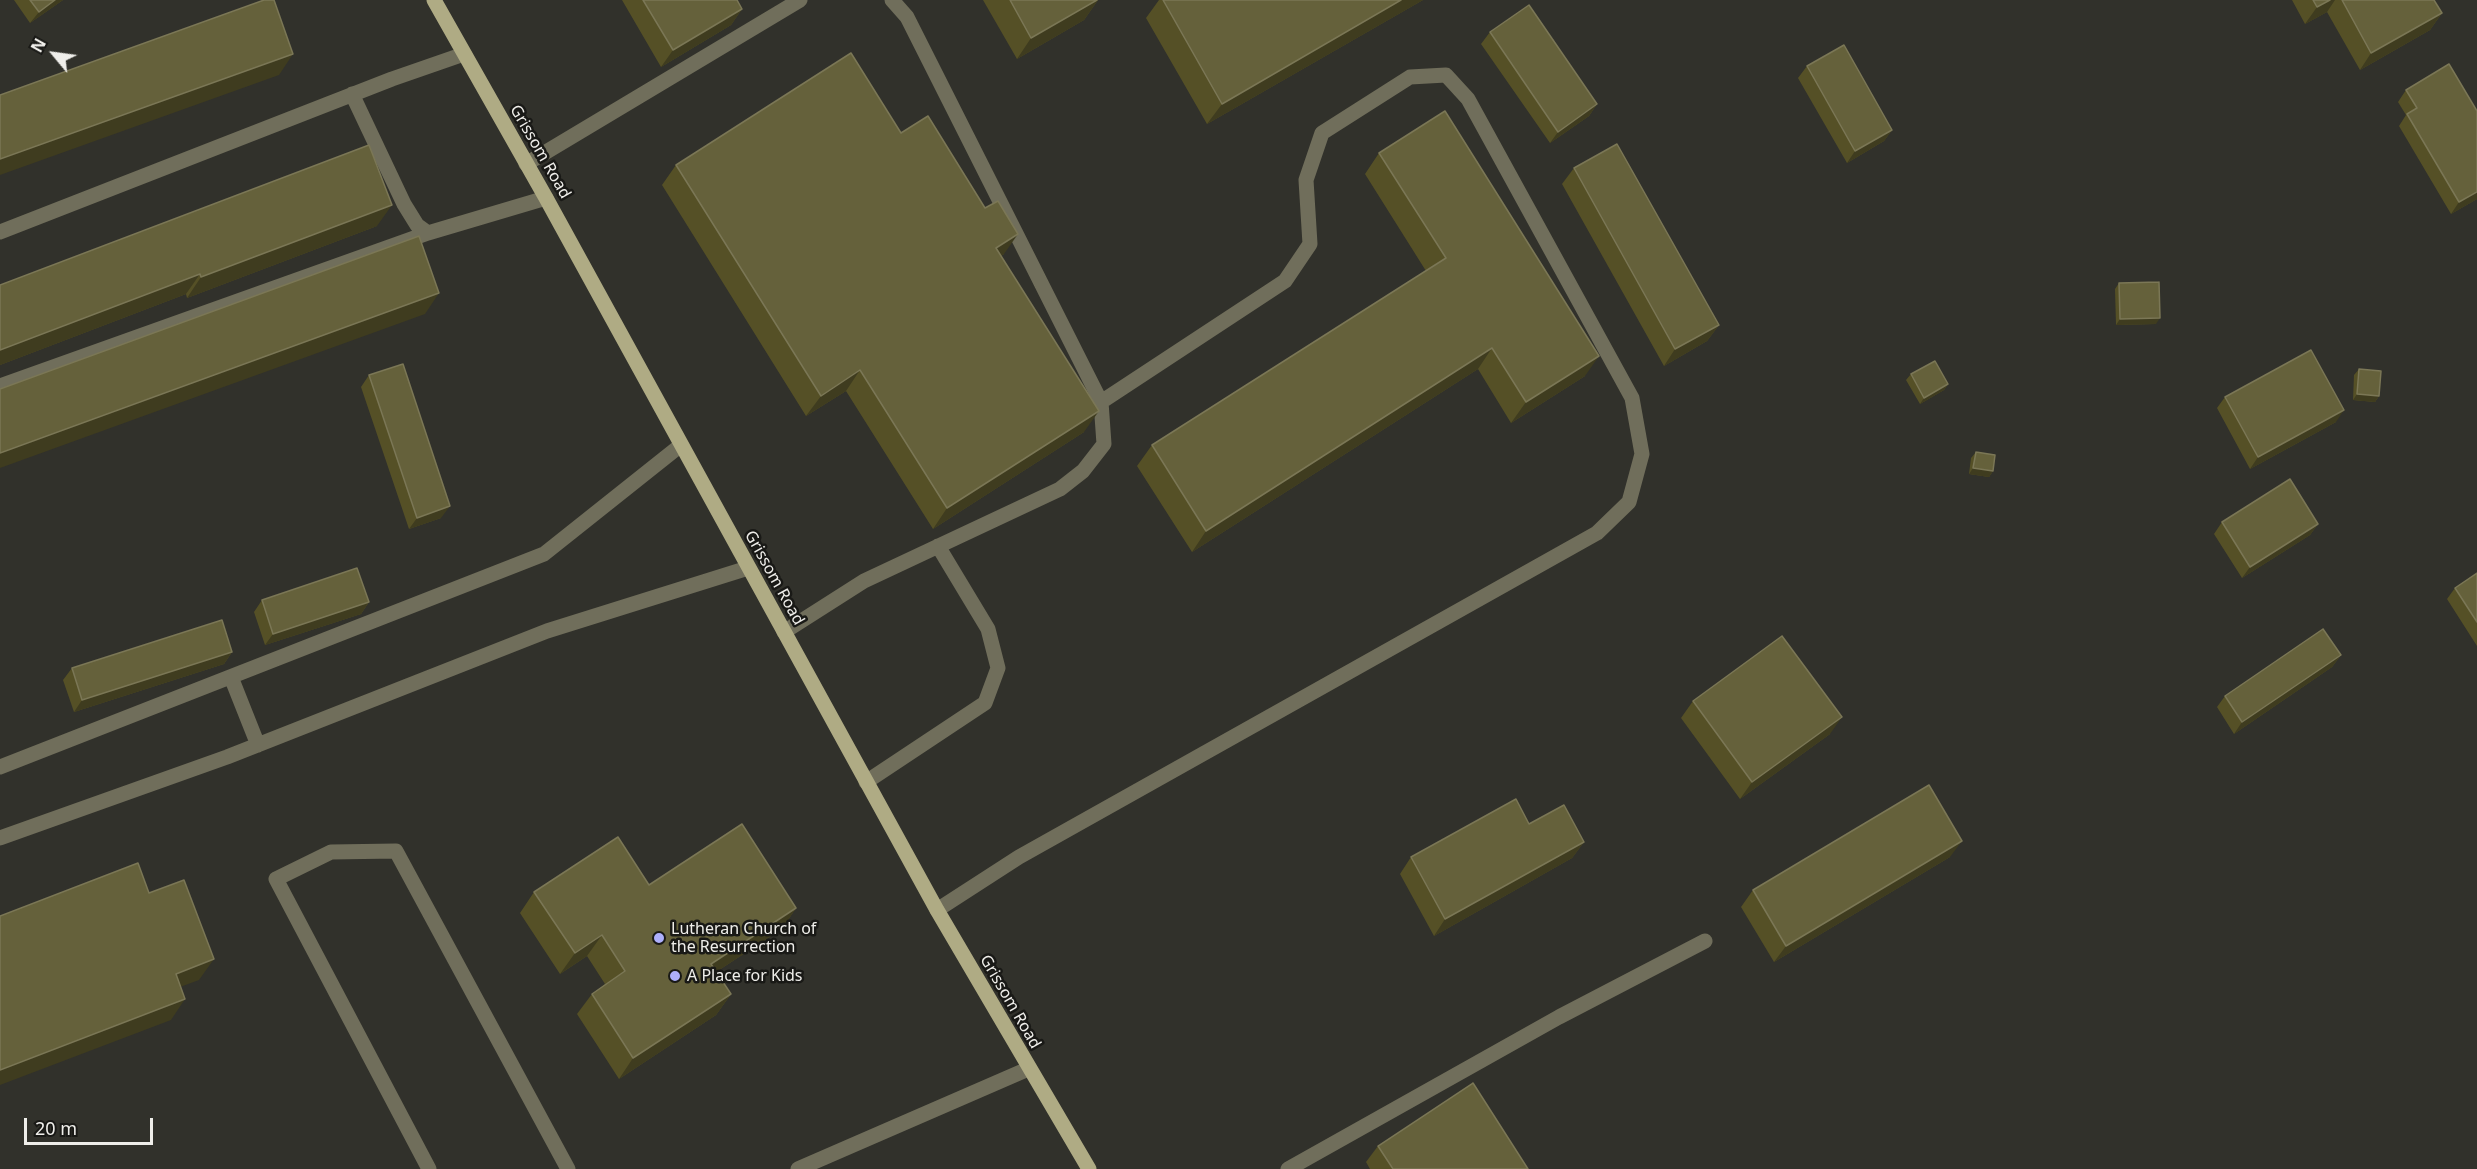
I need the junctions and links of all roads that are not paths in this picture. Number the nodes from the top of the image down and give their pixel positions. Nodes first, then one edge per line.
1 (434, 0) edge
2 (800, 0) edge
3 (892, 0) edge
4 (783, 4) edge
5 (464, 54) junction
6 (352, 94) junction
7 (526, 164) junction
8 (546, 198) junction
9 (0, 232) edge
10 (428, 232) junction
11 (0, 386) edge
12 (1101, 402) junction
13 (681, 446) junction
14 (938, 546) junction
15 (748, 568) junction
16 (784, 633) junction
17 (231, 677) junction
18 (258, 745) junction
19 (0, 767) edge
20 (866, 782) junction
21 (0, 838) edge
22 (937, 910) junction
23 (1705, 941) dead end
24 (1028, 1069) junction
25 (429, 1169) edge
26 (568, 1169) edge
27 (798, 1169) edge
28 (1089, 1169) edge
29 (1288, 1169) edge

1 - 5 main road, Grissom Road
2 - 4 lane
3 - 12 lane
4 - 7 lane
5 - 6 lane
5 - 7 main road, Grissom Road
6 - 9 lane
6 - 10 lane
7 - 8 main road, Grissom Road
8 - 10 lane
8 - 13 main road, Grissom Road
10 - 11 lane
12 - 14 lane
12 - 22 lane
13 - 15 main road, Grissom Road
13 - 17 lane
14 - 16 lane
14 - 20 lane
15 - 16 main road, Grissom Road
15 - 18 lane
16 - 20 main road, Grissom Road
17 - 18 lane
17 - 19 lane
18 - 21 lane
20 - 22 main road, Grissom Road
22 - 24 main road, Grissom Road
23 - 29 lane
24 - 27 lane
24 - 28 main road, Grissom Road
25 - 26 lane

